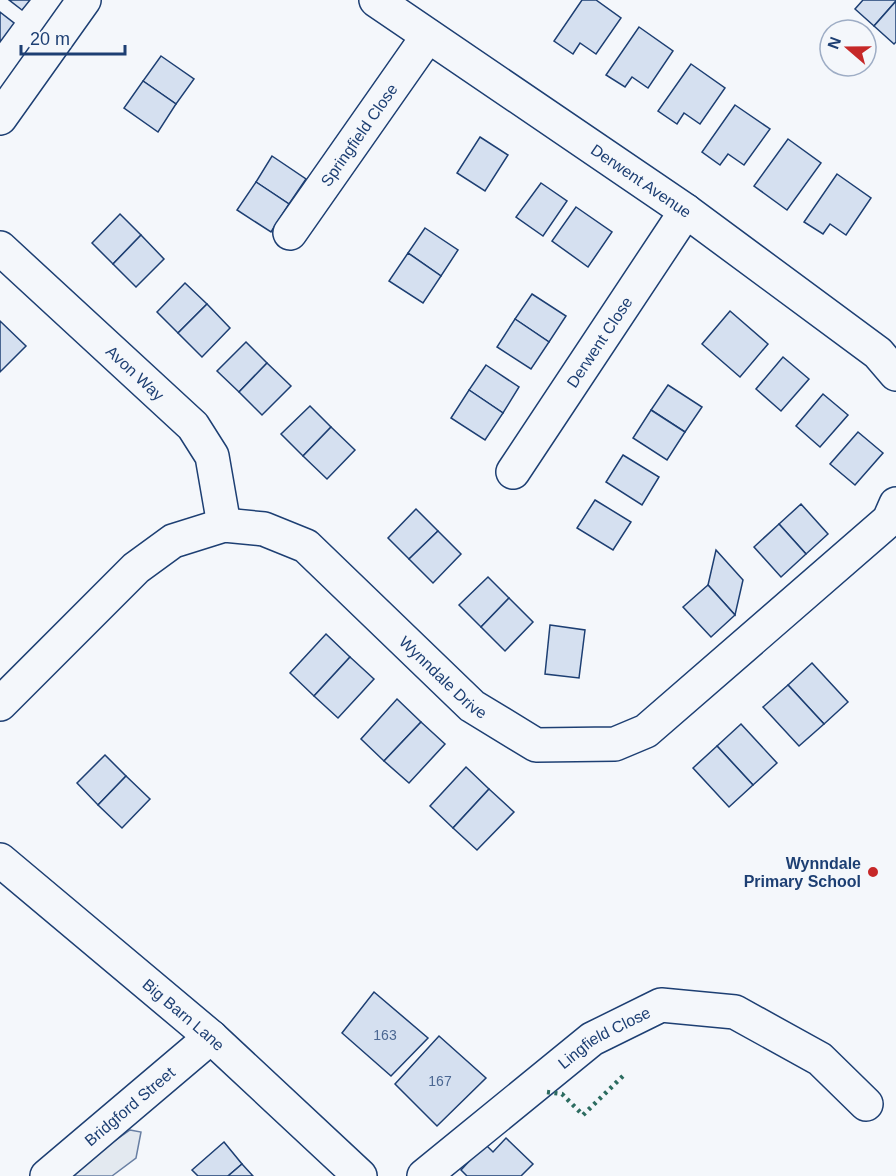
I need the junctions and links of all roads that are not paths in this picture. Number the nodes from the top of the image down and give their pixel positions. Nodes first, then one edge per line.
1 (84, 0) edge
2 (376, 0) edge
3 (428, 36) junction
4 (0, 118) edge
5 (686, 211) junction
6 (290, 233) dead end
7 (0, 248) edge
8 (896, 374) edge
9 (513, 472) dead end
10 (894, 516) edge
11 (224, 525) junction
12 (0, 704) edge
13 (0, 860) edge
14 (211, 1037) junction
15 (866, 1104) dead end
16 (46, 1176) edge
17 (360, 1176) edge
18 (424, 1176) edge

1 - 4 street
2 - 3 street, Derwent Avenue
3 - 5 street, Derwent Avenue
3 - 6 street, Springfield Close
5 - 8 street, Derwent Avenue
5 - 9 street, Derwent Close
7 - 11 street, Avon Way
10 - 11 street, Wynndale Drive
11 - 12 street, Wynndale Drive
13 - 14 street, Big Barn Lane
14 - 16 street, Bridgford Street
14 - 17 street, Big Barn Lane
15 - 18 street, Lingfield Close

